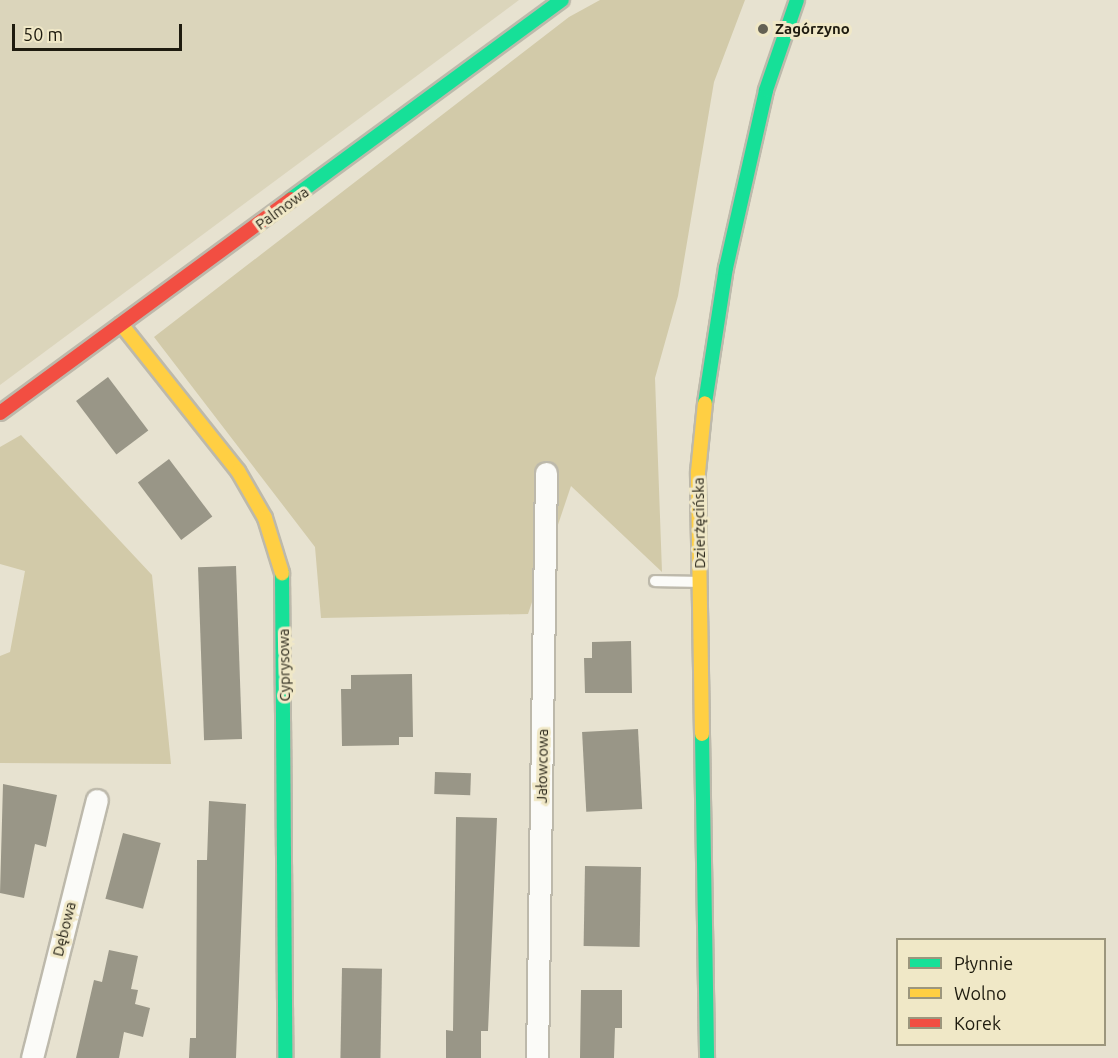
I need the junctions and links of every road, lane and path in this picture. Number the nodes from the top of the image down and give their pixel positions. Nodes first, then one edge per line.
1 (562, 0) edge
2 (797, 0) edge
3 (121, 324) junction
4 (0, 413) edge
5 (546, 473) dead end
6 (655, 581) dead end
7 (699, 582) junction
8 (97, 800) dead end
9 (32, 1058) edge
10 (285, 1058) edge
11 (537, 1058) edge
12 (707, 1058) edge

1 - 3 street, Palmowa
2 - 7 street, Dzierżęcińska
3 - 4 street, Palmowa
3 - 10 street, Cyprysowa
5 - 11 street, Jałowcowa
6 - 7 lane
7 - 12 street, Dzierżęcińska
8 - 9 street, Dębowa

